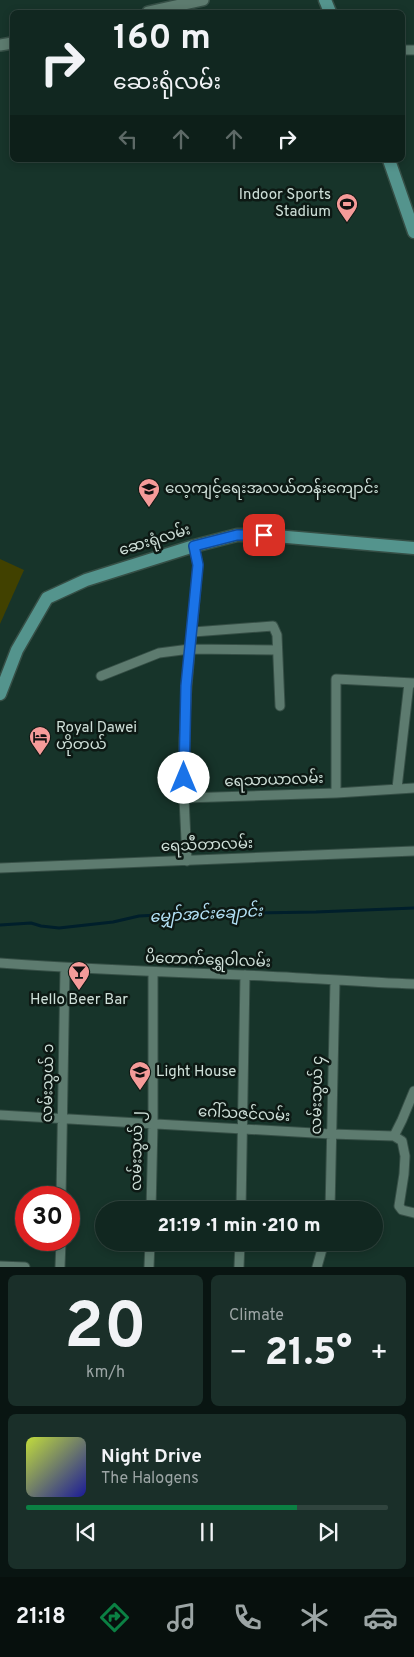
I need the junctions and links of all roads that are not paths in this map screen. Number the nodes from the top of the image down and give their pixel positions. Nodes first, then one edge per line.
1 (203, 0) edge
2 (157, 10) edge
3 (390, 162) edge
4 (414, 232) edge
5 (194, 546) junction
6 (414, 548) edge
7 (193, 632) junction
8 (190, 649) junction
9 (278, 650) junction
10 (101, 676) dead end
11 (411, 683) edge
12 (0, 694) edge
13 (280, 706) dead end
14 (396, 788) junction
15 (414, 788) edge
16 (336, 793) junction
17 (184, 798) junction
18 (414, 851) edge
19 (187, 861) junction
20 (0, 868) edge
21 (0, 963) edge
22 (65, 968) junction
23 (153, 972) junction
24 (245, 975) junction
25 (335, 981) junction
26 (414, 984) edge
27 (414, 1091) edge
28 (0, 1114) edge
29 (63, 1118) junction
30 (153, 1124) junction
31 (243, 1129) junction
32 (331, 1134) junction
33 (394, 1136) junction
34 (61, 1186) edge
35 (151, 1201) edge
36 (241, 1201) edge
37 (330, 1201) edge
38 (414, 1213) edge
39 (61, 1251) edge
40 (150, 1251) edge
41 (240, 1251) edge
42 (321, 1251) edge
43 (0, 1266) edge
44 (24, 1267) edge
45 (60, 1267) edge
46 (150, 1267) edge
47 (240, 1267) edge
48 (317, 1267) edge

1 - 2 street
3 - 4 main road
5 - 6 main road, ဆေးရုံလမ်း
5 - 7 street
5 - 12 main road, ဆေးရုံလမ်း
7 - 8 street
7 - 9 street
8 - 9 street
8 - 10 street
8 - 17 street
9 - 13 street
11 - 14 street, ရေသာယာလမ်း
11 - 16 street, ရေသာယာလမ်း
14 - 15 street, ရေသာယာလမ်း
14 - 16 street, ရေသာယာလမ်း
16 - 17 street, ရေသာယာလမ်း
17 - 19 street
18 - 19 street, ရေသီတာလမ်း
19 - 20 street, ရေသီတာလမ်း
21 - 22 street, ပိတောက်ရွှေဝါလမ်း
22 - 23 street, ပိတောက်ရွှေဝါလမ်း
22 - 29 street, လမ်းသွယ် ၁
23 - 24 street, ပိတောက်ရွှေဝါလမ်း
23 - 30 street, လမ်းသွယ် ၂
24 - 25 street, ပိတောက်ရွှေဝါလမ်း
24 - 31 street
25 - 26 street, ပိတောက်ရွှေဝါလမ်း
25 - 32 street, လမ်းသွယ် ၄
27 - 33 street
28 - 29 street, ဂေါ်သဇင်လမ်း
29 - 30 street, ဂေါ်သဇင်လမ်း
29 - 34 street, လမ်းသွယ် ၁
30 - 31 street, ဂေါ်သဇင်လမ်း
30 - 35 street, လမ်းသွယ် ၂
31 - 32 street, ဂေါ်သဇင်လမ်း
31 - 36 street
32 - 33 street, ဂေါ်သဇင်လမ်း
32 - 37 street, လမ်းသွယ် ၄
33 - 38 street
39 - 45 street
40 - 46 street
41 - 47 street
42 - 48 street
43 - 44 street

